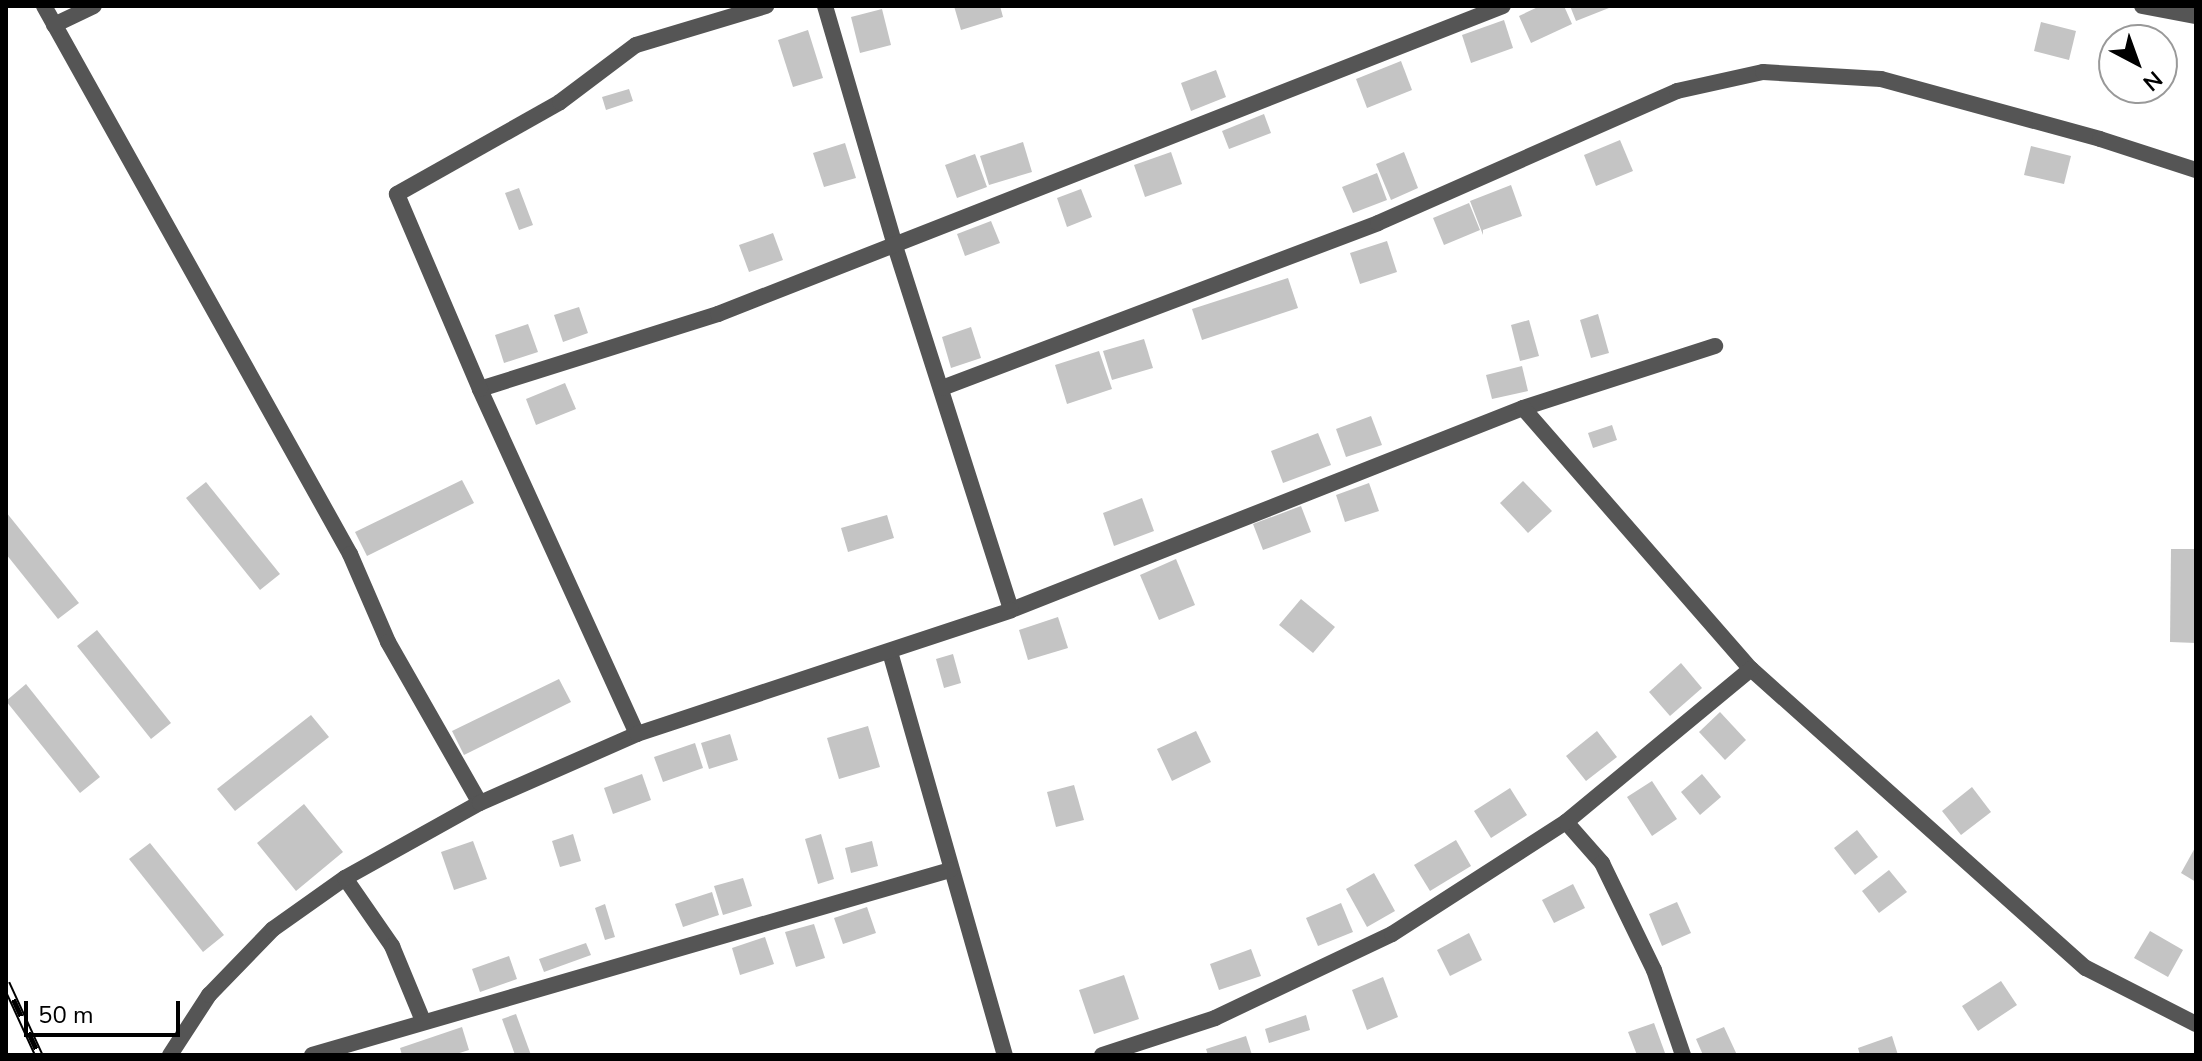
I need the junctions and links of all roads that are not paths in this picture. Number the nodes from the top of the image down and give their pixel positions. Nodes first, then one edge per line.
1 (44, 6) edge
2 (94, 6) edge
3 (766, 6) edge
4 (825, 6) edge
5 (1503, 6) edge
6 (2153, 7) edge
7 (2196, 16) edge
8 (54, 25) junction
9 (2196, 170) edge
10 (895, 246) junction
11 (1715, 346) dead end
12 (942, 388) junction
13 (480, 389) junction
14 (1523, 408) junction
15 (1011, 610) junction
16 (890, 652) junction
17 (1751, 669) junction
18 (637, 734) junction
19 (480, 803) junction
20 (1566, 822) junction
21 (950, 870) junction
22 (345, 878) junction
23 (423, 1021) junction
24 (2196, 1024) edge
25 (170, 1055) edge
26 (312, 1055) edge
27 (1005, 1055) edge
28 (1102, 1055) edge
29 (1683, 1055) edge

1 - 8 street
2 - 8 street
3 - 13 street
4 - 10 street
5 - 10 street
6 - 7 street
8 - 19 street
9 - 12 street
10 - 12 street
10 - 13 street
11 - 14 street
12 - 15 street
13 - 18 street
14 - 15 street
14 - 17 street
15 - 16 street
16 - 18 street
16 - 21 street
17 - 20 street
17 - 24 street
18 - 19 street
19 - 22 street
20 - 28 street
20 - 29 street
21 - 23 street
21 - 27 street
22 - 23 street
22 - 25 street
23 - 26 street

